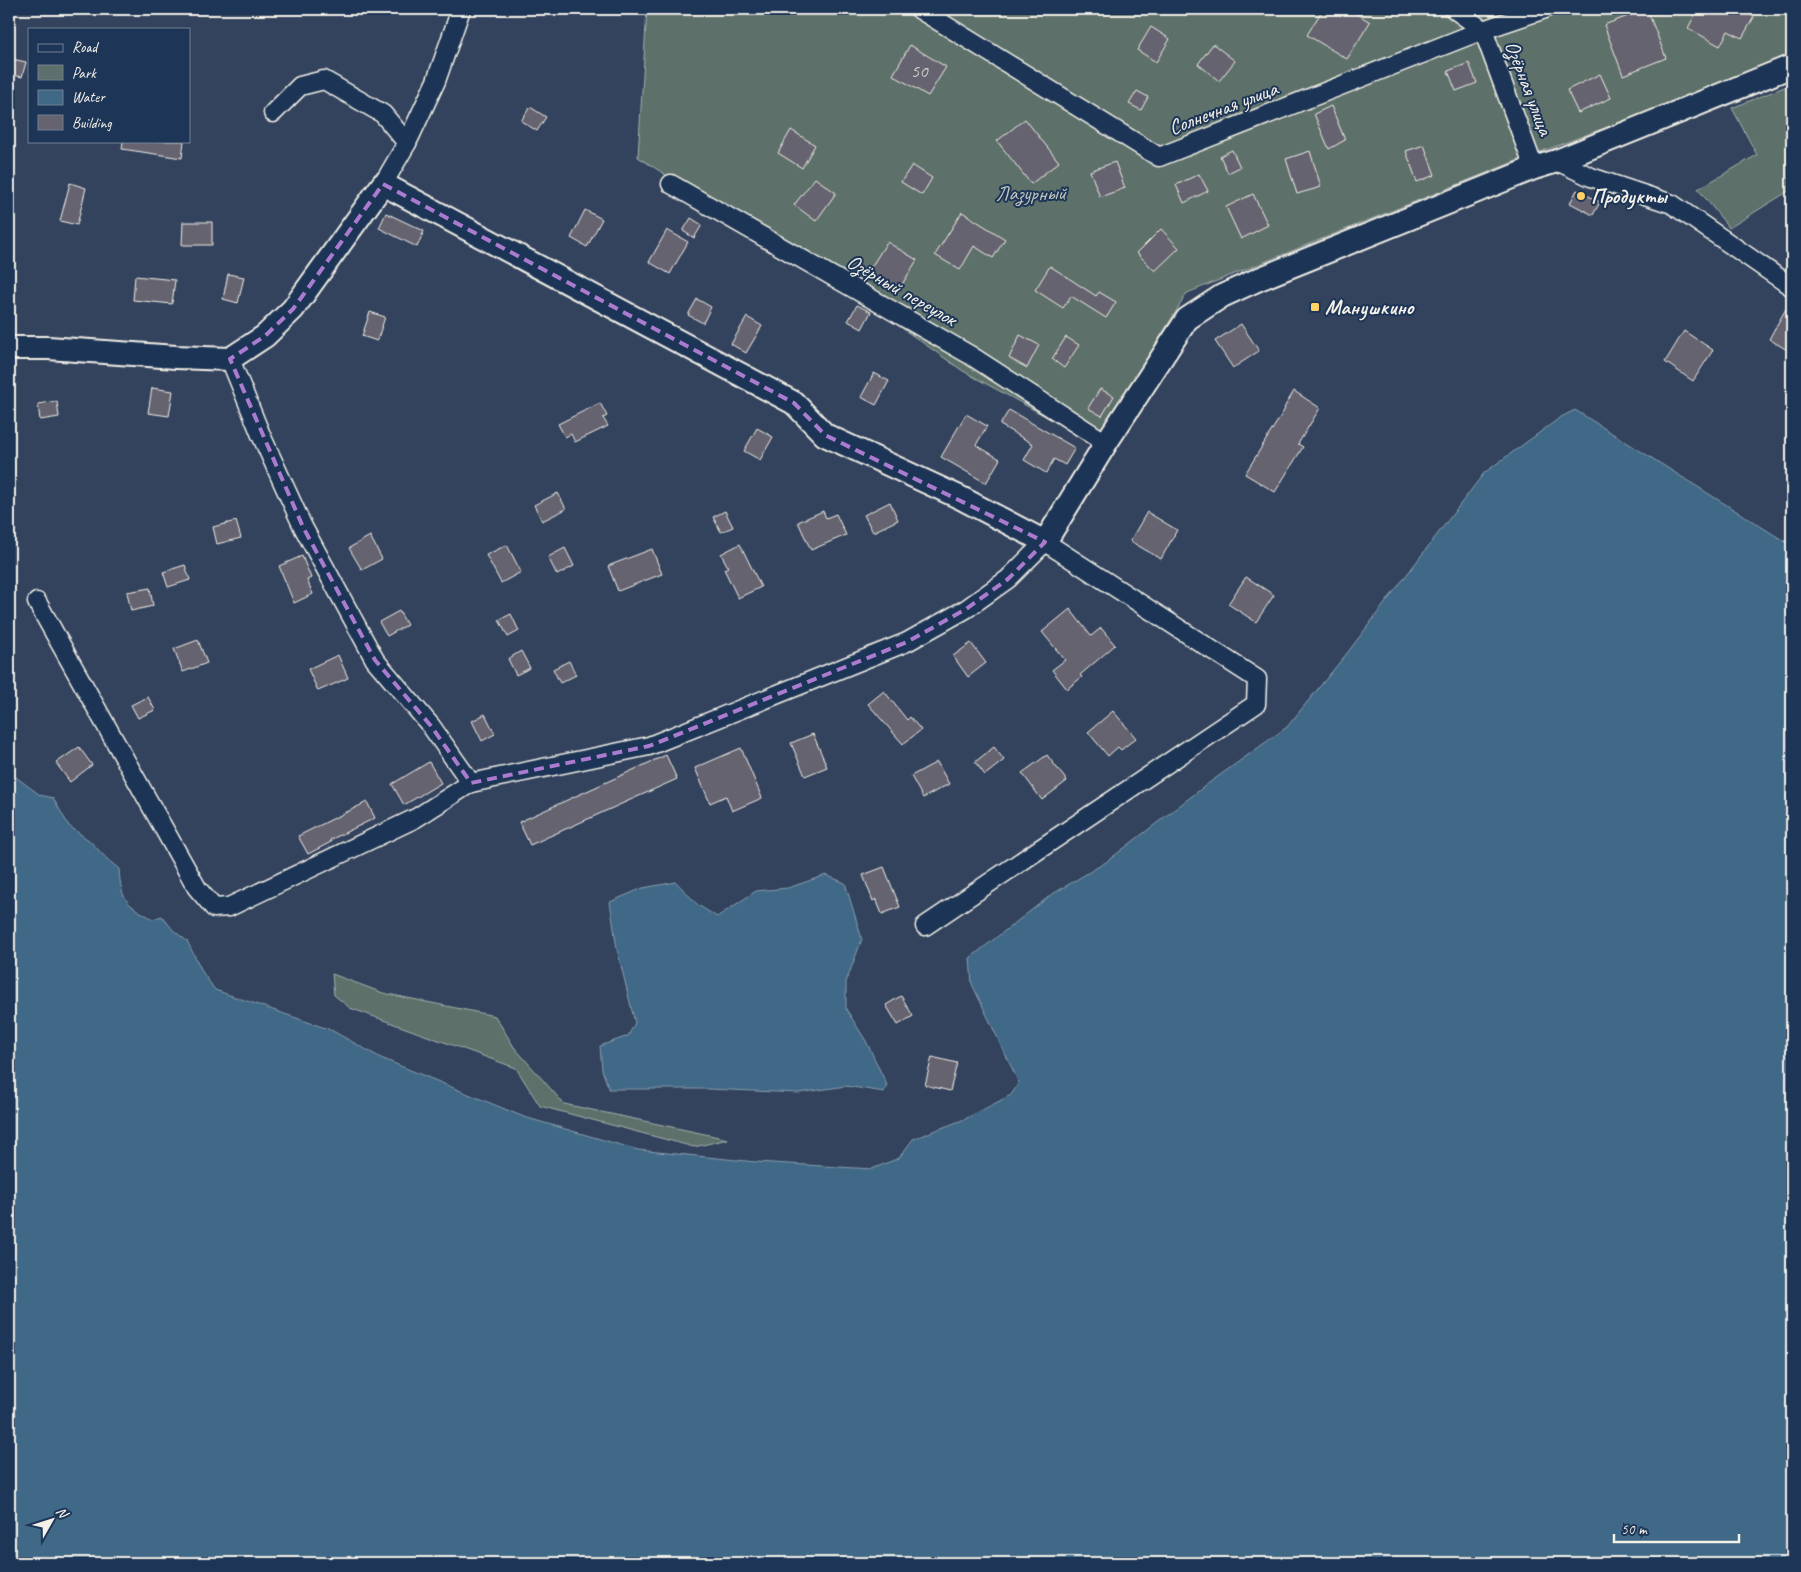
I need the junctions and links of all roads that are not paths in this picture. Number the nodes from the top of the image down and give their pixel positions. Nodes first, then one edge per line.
1 (461, 9) edge
2 (919, 9) edge
3 (1454, 9) edge
4 (1545, 9) edge
5 (1483, 30) junction
6 (1792, 66) edge
7 (273, 114) dead end
8 (407, 143) junction
9 (1557, 161) junction
10 (1534, 168) junction
11 (383, 184) junction
12 (671, 184) dead end
13 (1792, 288) edge
14 (9, 348) edge
15 (230, 359) junction
16 (1106, 443) junction
17 (1045, 542) junction
18 (37, 602) dead end
19 (471, 783) junction
20 (925, 926) dead end

1 - 8 street
2 - 5 street, Солнечная улица
3 - 5 street, Озёрная улица
4 - 5 street
5 - 10 street, Озёрная улица
6 - 9 street
7 - 8 street
8 - 11 street
9 - 10 street
9 - 13 street
10 - 16 street
11 - 15 street
11 - 17 street
12 - 16 street, Озёрный переулок
14 - 15 street
15 - 19 street
16 - 17 street
17 - 19 street
17 - 20 street
18 - 19 street

